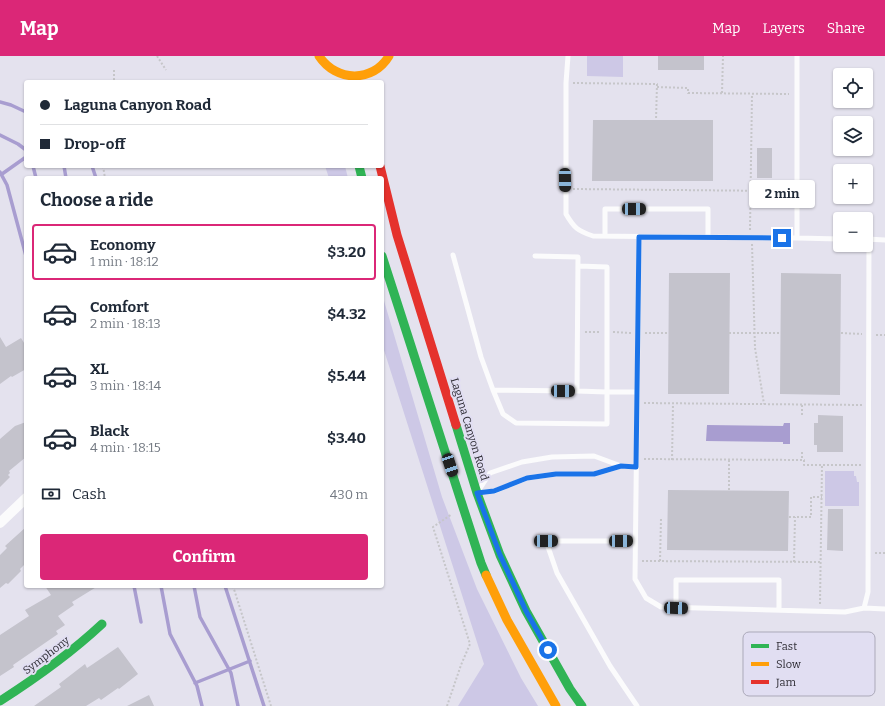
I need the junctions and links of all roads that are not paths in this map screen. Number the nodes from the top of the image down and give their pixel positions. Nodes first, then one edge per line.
1 (306, 56) edge
2 (396, 56) edge
3 (568, 56) edge
4 (797, 56) edge
5 (323, 62) edge
6 (387, 62) edge
7 (336, 80) edge
8 (375, 80) edge
9 (384, 182) edge
10 (605, 236) junction
11 (639, 237) junction
12 (708, 237) junction
13 (797, 238) junction
14 (833, 239) edge
15 (873, 239) edge
16 (885, 240) edge
17 (868, 252) edge
18 (453, 255) dead end
19 (535, 256) dead end
20 (384, 262) edge
21 (578, 266) junction
22 (493, 390) junction
23 (577, 391) junction
24 (607, 392) junction
25 (637, 392) junction
26 (621, 466) junction
27 (636, 467) junction
28 (477, 493) junction
29 (24, 500) edge
30 (463, 506) junction
31 (0, 523) edge
32 (636, 541) junction
33 (676, 608) junction
34 (864, 608) junction
35 (885, 609) edge
36 (779, 610) junction
37 (102, 624) dead end
38 (0, 701) edge
39 (556, 706) edge
40 (582, 706) edge
41 (637, 706) edge

1 - 5 main road
2 - 6 lane
3 - 10 lane
4 - 13 lane
5 - 6 main road
5 - 7 main road
6 - 8 main road
9 - 28 main road, Laguna Canyon Road
10 - 11 lane
10 - 12 lane
11 - 12 lane
11 - 25 lane
12 - 13 lane
13 - 14 lane
15 - 16 lane
17 - 34 lane
18 - 22 lane
19 - 21 lane
20 - 30 main road
21 - 23 lane
21 - 24 lane
22 - 23 lane
22 - 24 lane
23 - 24 lane
24 - 25 lane
25 - 27 lane
26 - 27 lane
26 - 28 lane
26 - 28 lane
27 - 32 lane
28 - 30 main road
28 - 40 main road, Laguna Canyon Road
29 - 31 street
30 - 39 main road
32 - 33 lane
32 - 41 lane
33 - 36 lane
33 - 36 lane
34 - 35 lane
34 - 36 lane
37 - 38 main road, Symphony

